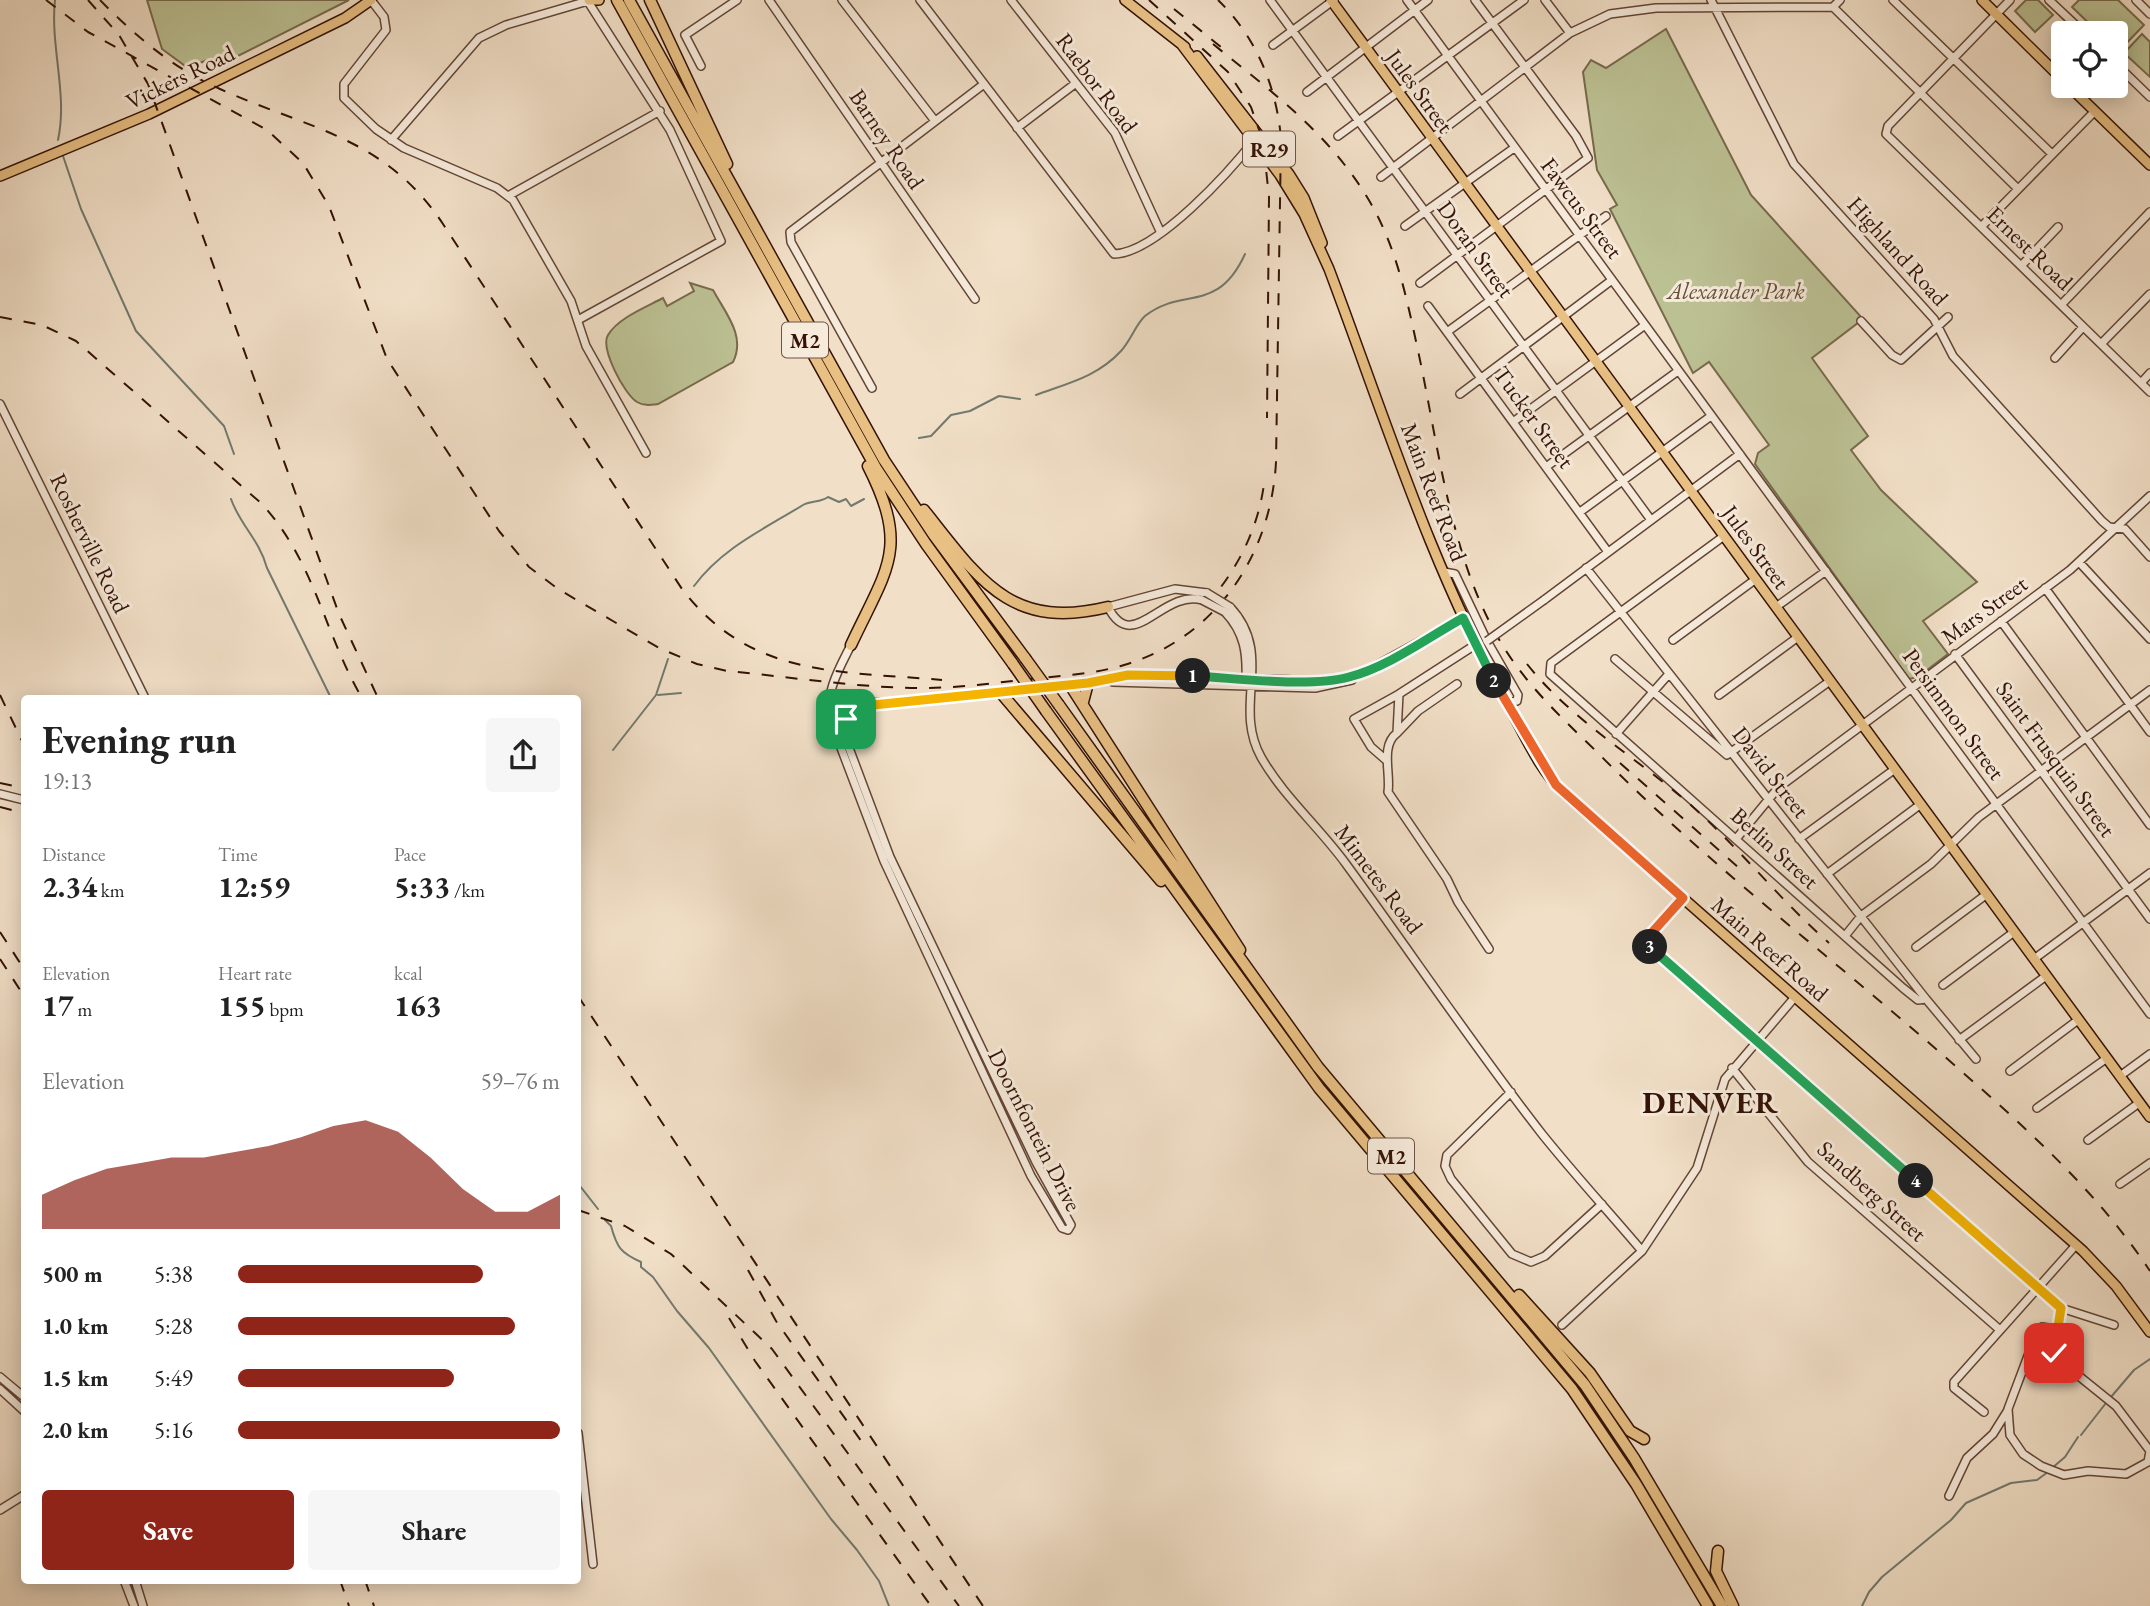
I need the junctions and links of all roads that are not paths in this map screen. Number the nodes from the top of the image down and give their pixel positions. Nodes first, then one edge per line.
1 (363, 0) edge
2 (371, 0) edge
3 (588, 0) edge
4 (599, 0) edge
5 (650, 0) edge
6 (737, 0) edge
7 (769, 0) edge
8 (842, 0) edge
9 (920, 0) edge
10 (1012, 0) edge
11 (1125, 0) edge
12 (1270, 0) edge
13 (1332, 0) edge
14 (1406, 0) edge
15 (1428, 0) edge
16 (1475, 0) edge
17 (1524, 0) edge
18 (1545, 0) edge
19 (1840, 0) edge
20 (1893, 0) edge
21 (1982, 0) edge
22 (2010, 0) edge
23 (2049, 0) edge
24 (2136, 0) edge
25 (617, 2) edge
26 (1654, 4) edge
27 (1712, 4) edge
28 (1833, 7) junction
29 (1414, 10) junction
30 (1997, 14) junction
31 (2150, 14) edge
32 (2071, 21) edge
33 (1492, 24) junction
34 (1293, 30) junction
35 (1570, 33) junction
36 (1273, 45) dead end
37 (1365, 48) junction
38 (1447, 55) junction
39 (1954, 58) junction
40 (701, 66) dead end
41 (2051, 68) edge
42 (1526, 69) junction
43 (1327, 76) junction
44 (2128, 76) edge
45 (1076, 83) junction
46 (984, 85) junction
47 (1307, 92) dead end
48 (1398, 92) junction
49 (1920, 93) junction
50 (2150, 97) edge
51 (2081, 98) edge
52 (1480, 102) junction
53 (660, 111) junction
54 (2095, 111) junction
55 (1359, 120) junction
56 (935, 121) junction
57 (120, 124) junction
58 (1017, 128) junction
59 (1338, 136) dead end
60 (1256, 137) junction
61 (1432, 139) junction
62 (391, 140) junction
63 (1514, 148) junction
64 (2052, 154) junction
65 (880, 163) junction
66 (2150, 166) edge
67 (1393, 168) junction
68 (0, 173) edge
69 (1381, 177) dead end
70 (1464, 183) junction
71 (2017, 188) junction
72 (1546, 191) junction
73 (508, 196) junction
74 (1426, 211) junction
75 (2150, 212) edge
76 (1606, 216) dead end
77 (1405, 226) dead end
78 (1496, 227) junction
79 (1981, 227) junction
80 (2058, 227) dead end
81 (1160, 231) junction
82 (1579, 236) junction
83 (764, 242) junction
84 (1457, 256) junction
85 (2021, 267) junction
86 (1530, 272) junction
87 (1612, 280) junction
88 (1420, 283) dead end
89 (2150, 294) edge
90 (975, 299) dead end
91 (1490, 301) junction
92 (2061, 305) junction
93 (1428, 306) dead end
94 (1563, 317) junction
95 (1948, 317) dead end
96 (578, 320) junction
97 (1861, 321) dead end
98 (1938, 325) junction
99 (1645, 326) junction
100 (2083, 327) junction
101 (1447, 332) junction
102 (2101, 344) junction
103 (1523, 345) junction
104 (2055, 358) dead end
105 (1595, 361) junction
106 (1678, 371) junction
107 (2150, 373) edge
108 (1481, 378) junction
109 (2141, 383) junction
110 (872, 388) dead end
111 (1556, 391) junction
112 (2150, 392) edge
113 (1460, 394) dead end
114 (841, 395) junction
115 (0, 404) edge
116 (1629, 406) junction
117 (1711, 416) junction
118 (1513, 422) junction
119 (1588, 436) junction
120 (1727, 437) joint
121 (1662, 451) junction
122 (646, 453) dead end
123 (1740, 454) junction
124 (1546, 467) junction
125 (1622, 481) junction
126 (1691, 491) junction
127 (2150, 496) edge
128 (1580, 512) junction
129 (1651, 520) junction
130 (2115, 527) junction
131 (1724, 536) junction
132 (1608, 552) junction
133 (2150, 557) edge
134 (2079, 562) junction
135 (1586, 569) junction
136 (1826, 571) junction
137 (1444, 572) junction
138 (1756, 579) junction
139 (2045, 588) junction
140 (1205, 596) junction
141 (1108, 607) junction
142 (1776, 607) junction
143 (1620, 612) junction
144 (1463, 618) junction
145 (2001, 621) junction
146 (1798, 637) junction
147 (2150, 639) edge
148 (1673, 640) dead end
149 (1487, 641) junction
150 (851, 645) joint
151 (1475, 645) junction
152 (1955, 654) junction
153 (1615, 659) dead end
154 (1668, 674) junction
155 (1830, 681) junction
156 (1250, 682) junction
157 (1088, 683) junction
158 (1457, 684) dead end
159 (1070, 685) junction
160 (1910, 687) junction
161 (2150, 690) edge
162 (1653, 692) junction
163 (1001, 693) junction
164 (1399, 694) junction
165 (144, 695) edge
166 (1719, 695) dead end
167 (1083, 702) junction
168 (830, 703) junction
169 (1507, 703) junction
170 (873, 705) junction
171 (2131, 705) junction
172 (1861, 723) junction
173 (2150, 732) edge
174 (1397, 733) junction
175 (844, 734) junction
176 (1616, 734) junction
177 (1716, 734) junction
178 (2087, 738) junction
179 (1710, 741) junction
180 (1732, 753) junction
181 (1386, 760) junction
182 (1895, 769) junction
183 (2041, 771) junction
184 (0, 794) edge
185 (21, 799) edge
186 (1768, 799) junction
187 (1921, 804) junction
188 (1996, 804) junction
189 (2150, 825) edge
190 (1736, 839) junction
191 (1799, 839) junction
192 (1950, 844) junction
193 (2150, 873) edge
194 (1827, 874) junction
195 (2128, 890) junction
196 (1987, 894) junction
197 (1683, 898) junction
198 (1861, 916) junction
199 (2150, 919) edge
200 (2083, 922) junction
201 (1200, 927) junction
202 (2014, 932) junction
203 (1845, 936) junction
204 (1916, 947) dead end
205 (1489, 949) dead end
206 (2034, 959) junction
207 (2046, 976) junction
208 (1943, 985) dead end
209 (1795, 997) junction
210 (1926, 999) junction
211 (2150, 1014) edge
212 (2078, 1020) junction
213 (1288, 1028) junction
214 (1756, 1040) junction
215 (1959, 1040) junction
216 (2150, 1054) edge
217 (2106, 1058) junction
218 (1976, 1059) dead end
219 (1732, 1068) junction
220 (2010, 1072) dead end
221 (2120, 1076) junction
222 (1511, 1092) junction
223 (2139, 1103) junction
224 (2037, 1108) dead end
225 (2150, 1117) edge
226 (2088, 1140) dead end
227 (2150, 1163) edge
228 (2120, 1184) dead end
229 (1602, 1204) junction
230 (1444, 1216) junction
231 (2076, 1245) junction
232 (1642, 1251) junction
233 (2037, 1289) junction
234 (2061, 1308) junction
235 (1562, 1325) dead end
236 (2114, 1325) dead end
237 (2055, 1329) junction
238 (2000, 1330) junction
239 (2150, 1332) edge
240 (0, 1377) edge
241 (0, 1390) edge
242 (21, 1394) edge
243 (21, 1408) edge
244 (2008, 1409) junction
245 (1984, 1412) dead end
246 (1644, 1439) dead end
247 (581, 1459) edge
248 (1949, 1496) dead end
249 (21, 1497) edge
250 (0, 1510) edge
251 (1718, 1551) dead end
252 (593, 1564) dead end
253 (126, 1584) edge
254 (136, 1584) edge
255 (134, 1606) edge
256 (143, 1606) edge
257 (1708, 1606) edge
258 (1722, 1606) edge
259 (1733, 1606) edge

1 - 57 main road, Vickers Road
2 - 57 main road, Vickers Road
2 - 62 street
3 - 4 main road
3 - 53 street
3 - 62 street
5 - 83 highway
6 - 40 street
7 - 65 street, Barney Road
8 - 56 street
9 - 46 street
10 - 45 street, Raebor Road
11 - 60 main road, Main Reef Road / R29
12 - 34 street, Doran Street
13 - 34 street
13 - 37 main road, Jules Street
14 - 29 street, Fawcus Street
15 - 29 street
16 - 33 street
17 - 33 street
18 - 35 street
19 - 28 street
20 - 39 street
21 - 30 main road
22 - 30 street
23 - 32 street
24 - 31 street
25 - 83 highway, M2
25 - 114 highway, M2
26 - 27 street
26 - 35 street
27 - 28 street
27 - 98 street, Highland Road
28 - 49 street
29 - 37 street
29 - 38 street, Fawcus Street
30 - 39 street
30 - 41 main road
33 - 38 street
33 - 42 street
34 - 36 street
34 - 43 street, Doran Street
35 - 42 street
37 - 43 street
37 - 48 main road, Jules Street
38 - 48 street
38 - 52 street, Fawcus Street
39 - 49 street
39 - 64 street
42 - 52 street
42 - 72 street
43 - 47 street
43 - 55 street, Doran Street
44 - 50 street
45 - 58 street
45 - 81 street, Raebor Road
46 - 56 street
46 - 58 street
48 - 55 street
48 - 61 main road, Jules Street
49 - 71 street
49 - 79 street, Ernest Road
51 - 54 main road
52 - 61 street
52 - 63 street, Fawcus Street
53 - 73 street
53 - 96 street
54 - 64 street
54 - 66 main road
55 - 59 street
55 - 67 street, Doran Street
56 - 65 street
57 - 68 main road, Vickers Road
58 - 81 street
60 - 81 street
60 - 137 main road, Main Reef Road / R29
61 - 67 street
61 - 70 main road, Jules Street
62 - 73 street
63 - 70 street
63 - 72 street, Fawcus Street
64 - 71 street
65 - 90 street, Barney Road
65 - 110 street
67 - 69 street
67 - 74 street, Doran Street
70 - 74 street
70 - 78 main road, Jules Street
71 - 79 street
72 - 78 street
72 - 82 street, Fawcus Street
73 - 96 street
74 - 77 street
74 - 84 street, Doran Street
75 - 92 street
76 - 82 street
78 - 84 street
78 - 86 main road, Jules Street
79 - 85 street, Ernest Road
80 - 85 street
82 - 86 street
82 - 87 street, Fawcus Street
83 - 114 highway, M2
84 - 88 street
84 - 91 street, Doran Street
85 - 92 street, Ernest Road
86 - 91 street
86 - 94 main road, Jules Street
87 - 94 street
87 - 99 street, Fawcus Street
89 - 102 street
91 - 101 street
91 - 103 street, Doran Street
92 - 100 street, Ernest Road
93 - 101 street, Tucker Street
94 - 103 street
94 - 105 main road, Jules Street
95 - 98 street
96 - 122 street
97 - 98 street
98 - 130 street, Highland Road
99 - 105 street
99 - 106 street, Fawcus Street
100 - 102 street, Ernest Road
100 - 104 street
101 - 108 street, Tucker Street
102 - 109 street, Ernest Road
103 - 108 street
103 - 111 street, Doran Street
105 - 111 street
105 - 116 main road, Jules Street
106 - 116 street
106 - 117 street, Fawcus Street
107 - 109 street
108 - 113 street
108 - 118 street, Tucker Street
109 - 112 street, Ernest Road
111 - 118 street
111 - 119 street, Doran Street
114 - 141 highway
114 - 150 highway
114 - 201 highway, M2, bridge
114 - 213 highway, M2, bridge
115 - 165 street, Rosherville Road
116 - 119 street
116 - 121 main road, Jules Street
117 - 120 street, Fawcus Street
117 - 121 street
118 - 124 street, Tucker Street
119 - 124 street
119 - 125 street, Doran Street
120 - 123 street, Persimmon Street
121 - 125 street
121 - 126 main road, Jules Street
123 - 126 street
123 - 136 street, Persimmon Street
124 - 128 street, Tucker Street
125 - 128 street
125 - 129 street, Doran Street
126 - 129 street
126 - 131 main road, Jules Street
127 - 130 street, Mars Street
128 - 132 street, Tucker Street
129 - 132 street
130 - 133 street, Highland Road
130 - 134 street, Mars Street
131 - 138 main road, Jules Street
131 - 143 street
132 - 135 street
134 - 139 street, Mars Street
134 - 147 street
135 - 143 street, David Street
135 - 149 street, bridge
136 - 142 street
136 - 160 street, Persimmon Street
137 - 144 main road, Main Reef Road / R29
137 - 149 street
138 - 142 main road, Jules Street
138 - 148 street
139 - 145 street, Mars Street
139 - 171 street
140 - 141 street
140 - 141 street
140 - 156 street, bridge
142 - 146 main road, Jules Street
143 - 154 street, David Street
143 - 176 street, Berlin Street
144 - 151 main road, Main Reef Road / R29
144 - 156 street
145 - 152 street, Mars Street
145 - 178 street
146 - 155 main road, Jules Street
146 - 166 street
149 - 169 street
150 - 168 street
151 - 164 street
151 - 169 main road, Main Reef Road / R29
152 - 160 street, Mars Street
152 - 183 street, Saint Frusquin Street
153 - 162 street
154 - 162 street
154 - 177 street, David Street
155 - 172 main road, Jules Street
155 - 180 street
156 - 157 street
156 - 222 street, Mimetes Road
157 - 159 street
157 - 167 highway
158 - 174 street
159 - 163 street
159 - 167 highway
160 - 172 street, Mars Street
160 - 188 street, Persimmon Street
161 - 171 street
162 - 176 street
162 - 179 street
163 - 170 street
163 - 201 highway
164 - 174 street
164 - 181 street
167 - 213 highway
168 - 170 street
168 - 175 street, Doornfontein Drive
168 - 175 street, Doornfontein Drive
169 - 197 main road, Main Reef Road / R29
170 - 175 street
171 - 173 street
171 - 178 street
172 - 182 main road, Jules Street
172 - 186 street, Mars Street
174 - 181 street
176 - 190 street, Berlin Street
177 - 179 street
177 - 180 street, David Street
178 - 183 street
178 - 189 street
179 - 180 street
180 - 186 street, David Street
181 - 205 street
182 - 187 main road, Jules Street
182 - 191 street
183 - 188 street
183 - 195 street, Saint Frusquin Street
184 - 185 street
186 - 190 street, Mars Street
186 - 191 street, David Street
187 - 192 main road, Jules Street
187 - 194 street
188 - 192 street
188 - 200 street, Persimmon Street
190 - 203 street, Berlin Street
191 - 194 street, David Street
192 - 196 main road, Jules Street
192 - 198 street
193 - 195 street
194 - 198 street, David Street
195 - 199 street, Saint Frusquin Street
195 - 200 street
196 - 202 main road, Jules Street
196 - 204 street
197 - 209 main road, Main Reef Road / R29
197 - 214 street
198 - 203 street
198 - 210 street, David Street
200 - 206 street
200 - 211 street, Persimmon Street
201 - 257 highway, M2
202 - 206 main road, Jules Street
202 - 208 street
203 - 210 street, Berlin Street
206 - 207 main road, Jules Street
207 - 212 main road, Jules Street
207 - 215 street
209 - 214 street
209 - 231 main road, Main Reef Road / R29
210 - 215 street, Berlin Street
212 - 217 main road, Jules Street
212 - 220 street
213 - 230 highway, M2
214 - 219 street
214 - 233 street
215 - 218 street, Berlin Street
216 - 221 street
217 - 221 main road, Jules Street
217 - 224 street
219 - 232 street
219 - 238 street, Sandberg Street
221 - 223 main road, Jules Street
222 - 229 street, Mimetes Road
222 - 229 street
223 - 225 main road, Jules Street
223 - 226 street
227 - 228 street
229 - 232 street, Mimetes Road
230 - 246 highway
230 - 258 highway, M2
231 - 233 street
231 - 239 main road, Main Reef Road / R29
232 - 235 street
233 - 234 street
233 - 238 street
234 - 236 street
234 - 237 street
237 - 244 street
237 - 244 street
238 - 245 street
240 - 242 street
241 - 243 street
244 - 248 street
247 - 252 street
249 - 250 street
251 - 259 highway
253 - 255 street
254 - 256 street

